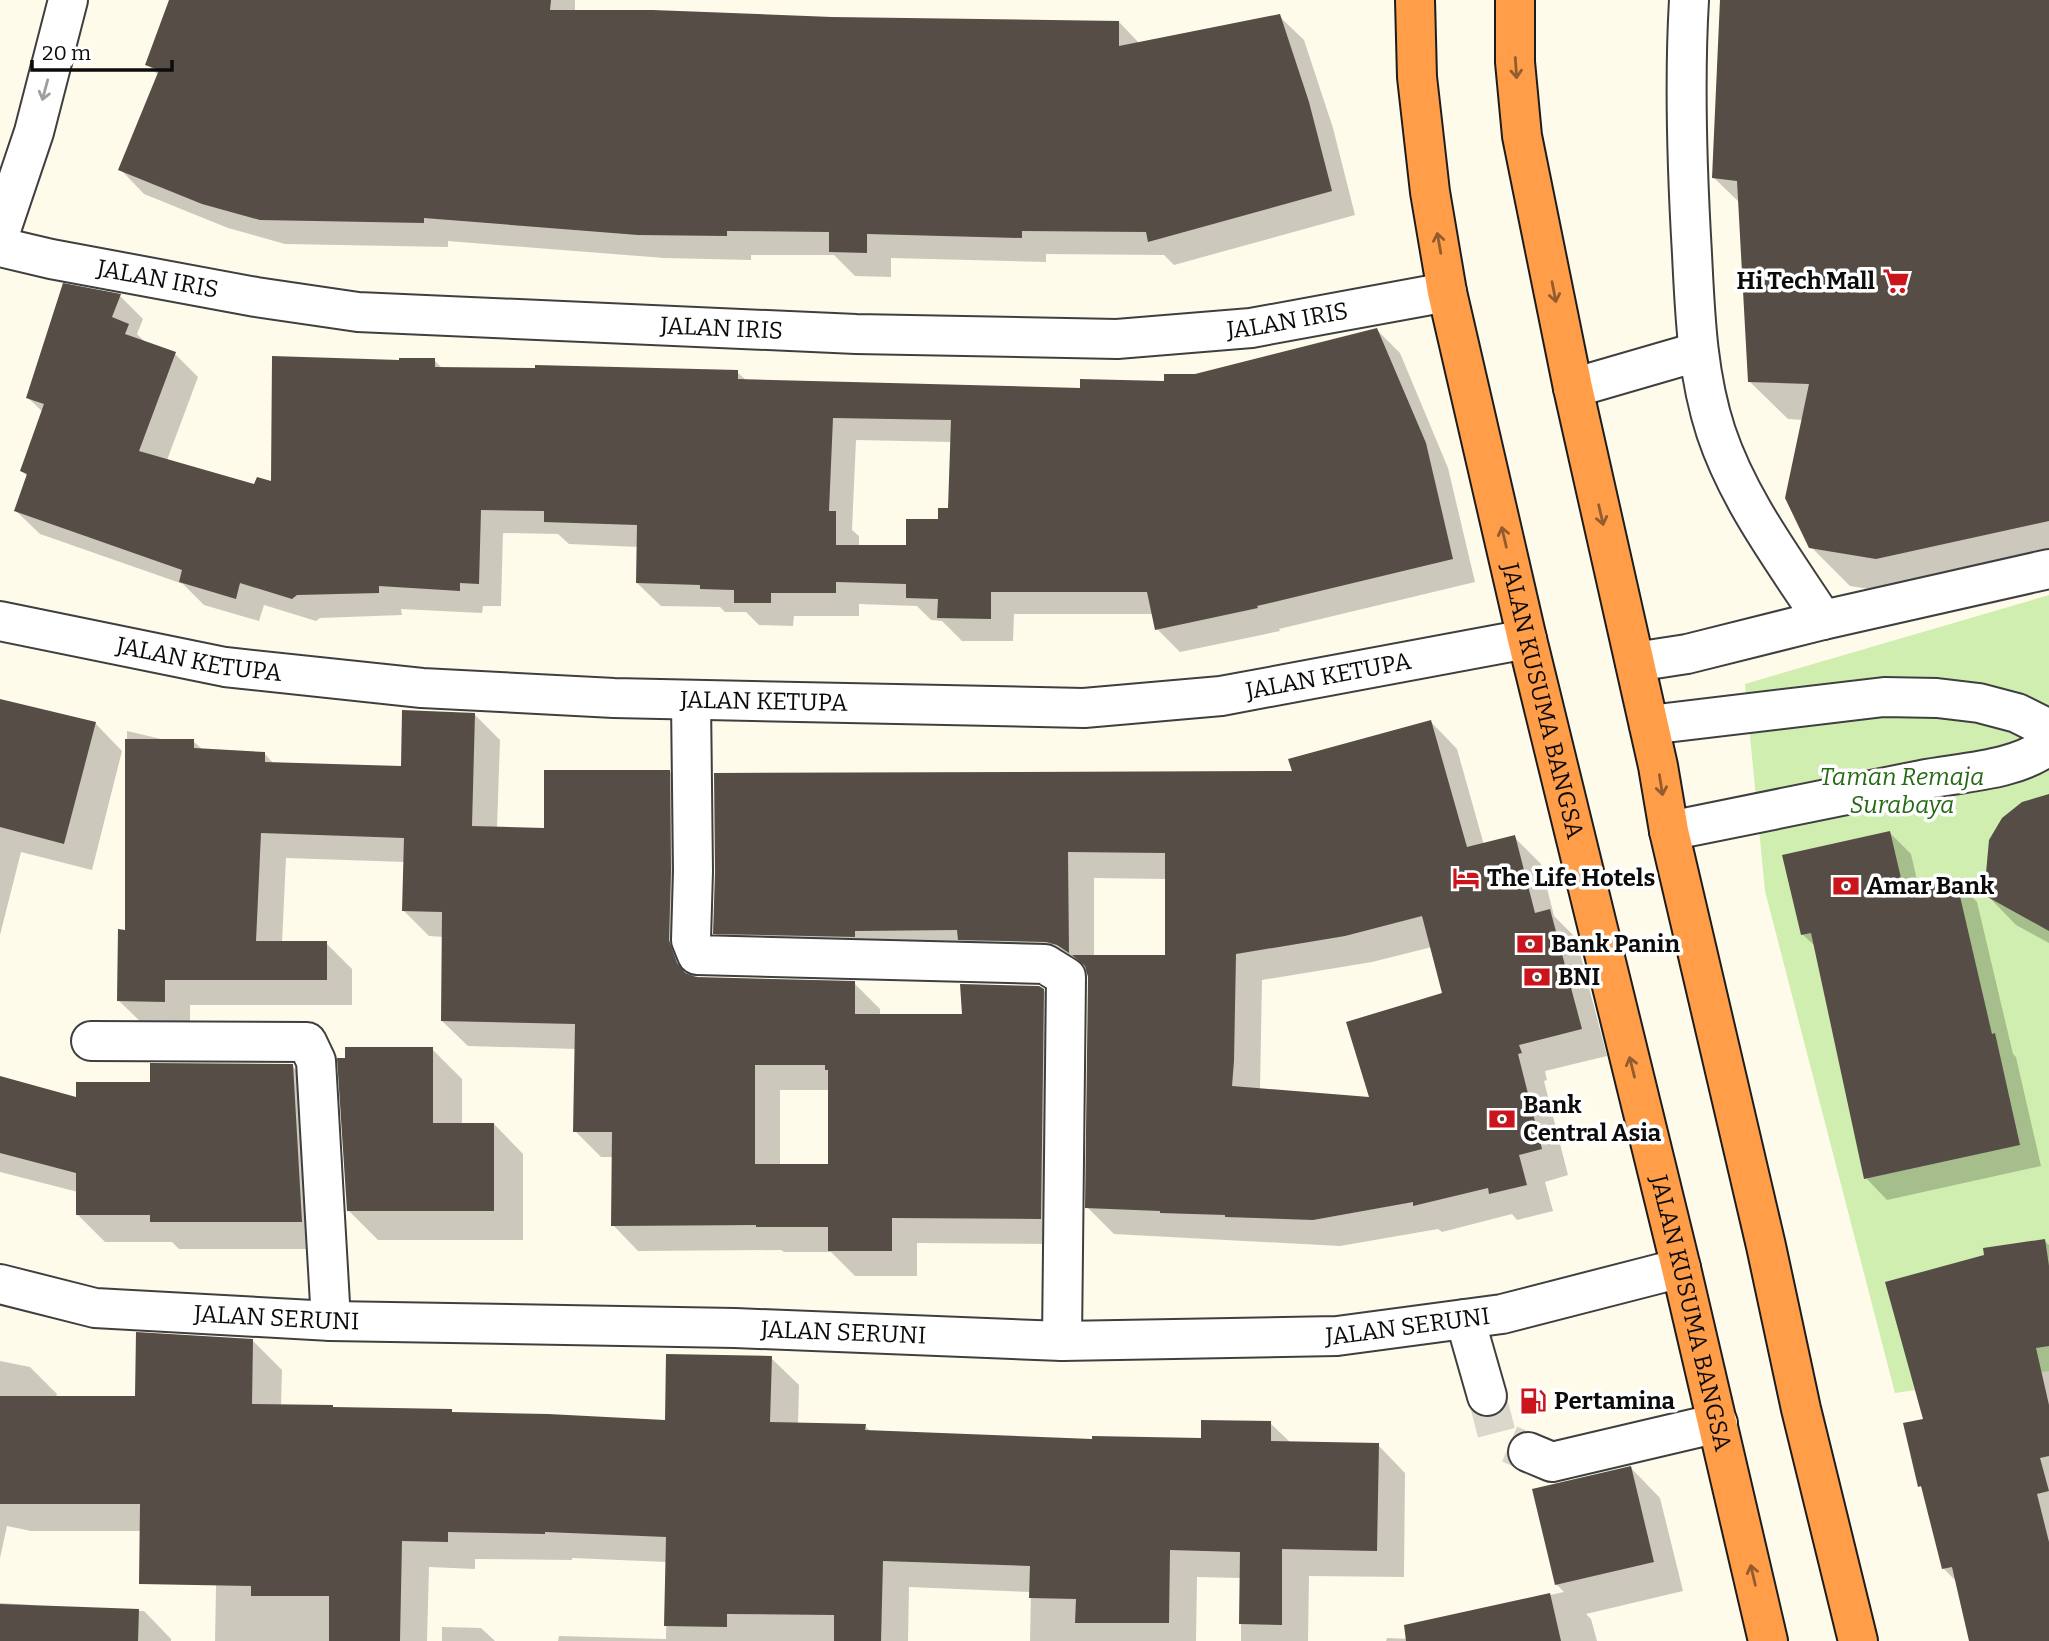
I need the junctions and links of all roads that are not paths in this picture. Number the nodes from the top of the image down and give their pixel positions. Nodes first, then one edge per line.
1 (68, 0) edge
2 (1415, 0) edge
3 (1515, 0) edge
4 (1689, 0) edge
5 (0, 233) edge
6 (0, 247) edge
7 (1447, 292) junction
8 (1698, 352) junction
9 (1573, 388) junction
10 (2049, 569) edge
11 (1822, 620) junction
12 (0, 621) edge
13 (1527, 639) junction
14 (1635, 662) junction
15 (691, 700) junction
16 (1649, 725) junction
17 (2049, 729) edge
18 (2049, 745) edge
19 (1669, 831) junction
20 (91, 1041) dead end
21 (1681, 1268) junction
22 (0, 1284) edge
23 (1465, 1319) junction
24 (331, 1321) junction
25 (1062, 1341) junction
26 (1487, 1396) tunnel mouth
27 (1718, 1423) junction
28 (1528, 1452) tunnel mouth
29 (1852, 1640) edge
30 (1768, 1641) edge

1 -> 5 street
7 -> 2 highway, JALAN KUSUMA BANGSA
3 -> 9 highway
4 - 8 street
6 - 7 street, JALAN IRIS
13 -> 7 highway, JALAN KUSUMA BANGSA
8 - 9 street
8 - 11 street
9 -> 14 highway
10 - 11 street
11 - 14 street
12 - 15 street, JALAN KETUPA
13 - 15 street, JALAN KETUPA
21 -> 13 highway, JALAN KUSUMA BANGSA
14 - 16 highway
15 - 25 street
16 - 17 street
16 -> 19 highway
18 - 19 street
19 - 29 highway
20 - 24 street
21 - 23 street, JALAN SERUNI
21 - 27 highway, JALAN KUSUMA BANGSA
22 - 24 street, JALAN SERUNI
23 - 25 street, JALAN SERUNI
23 - 26 street
24 - 25 street, JALAN SERUNI
27 - 28 street
30 -> 27 highway, JALAN KUSUMA BANGSA

